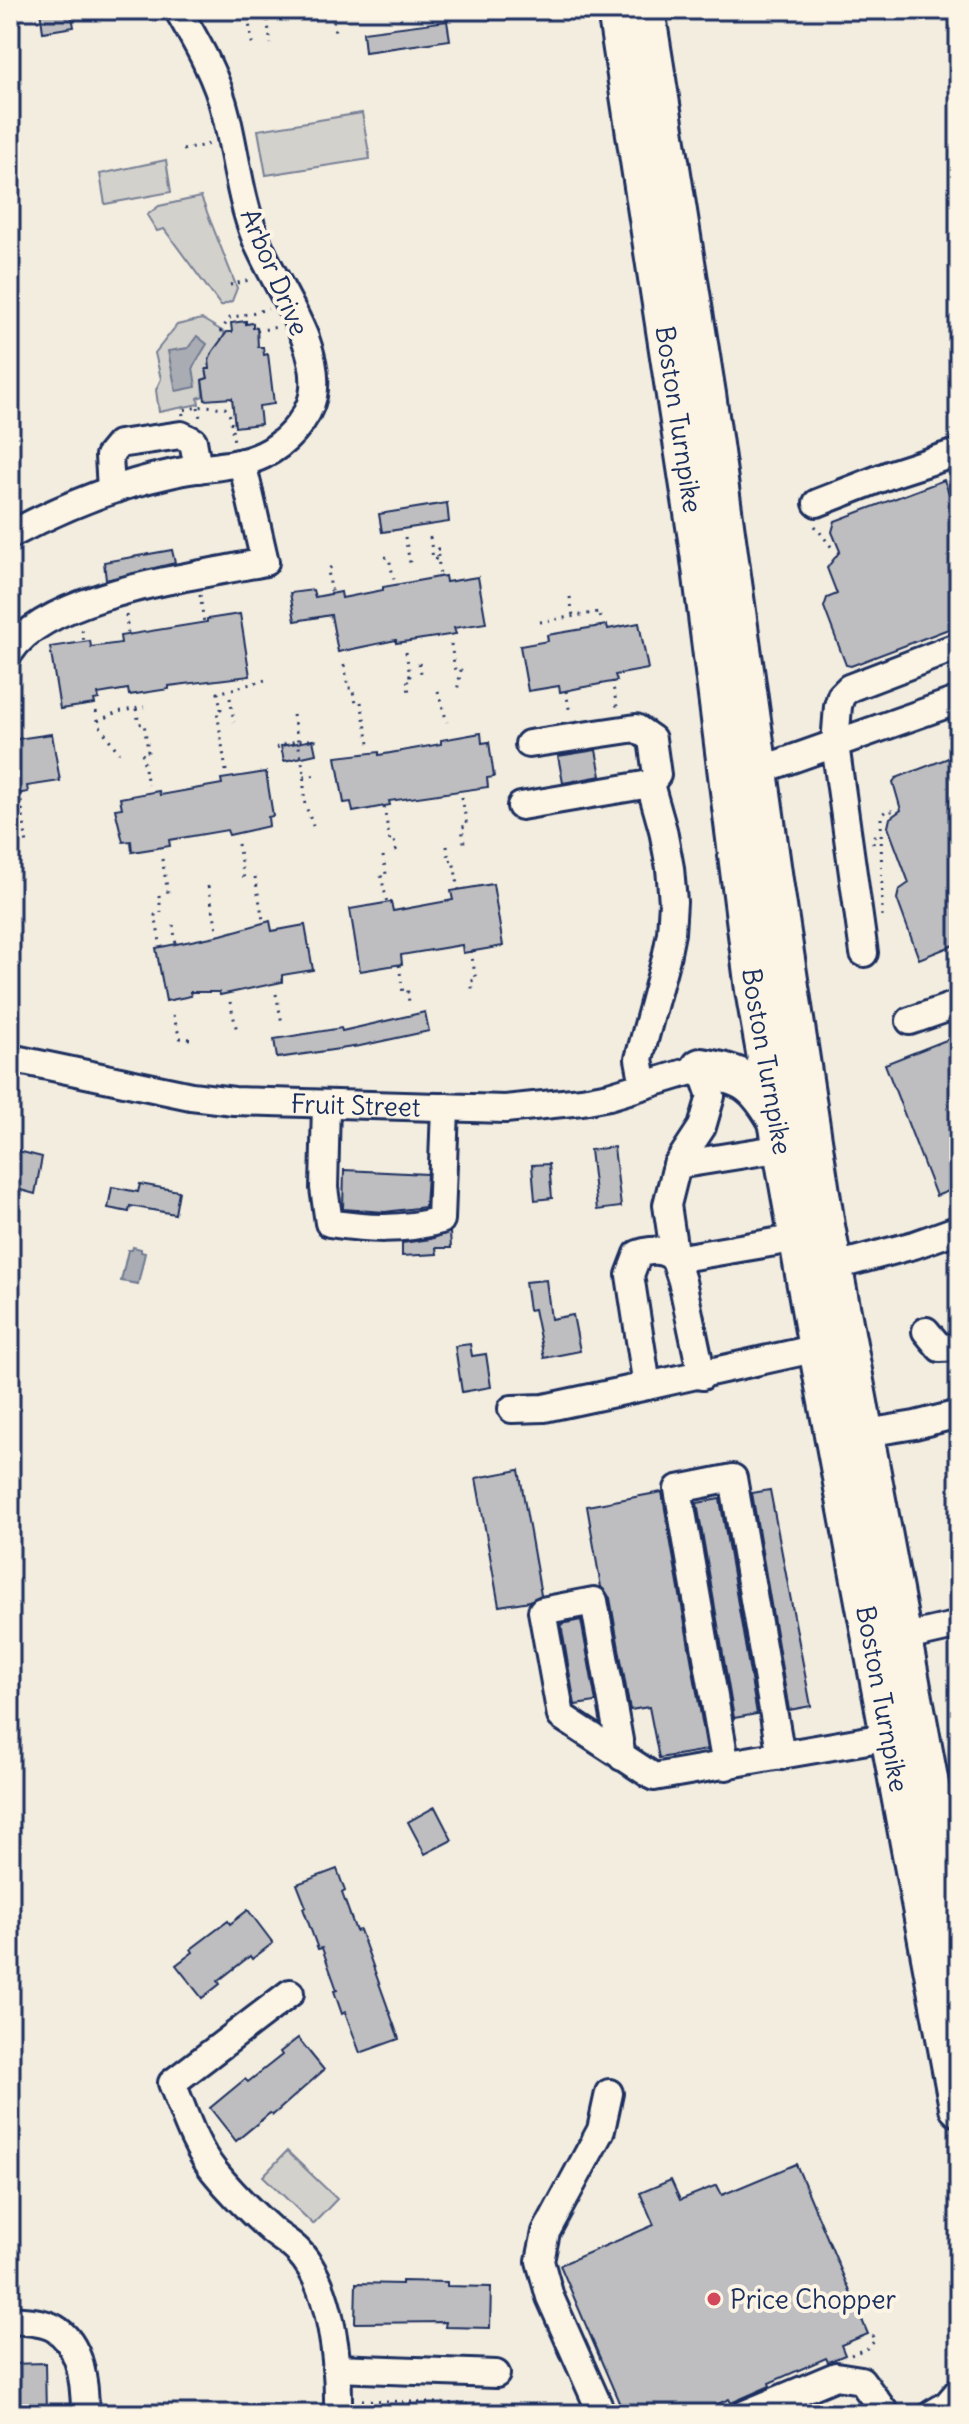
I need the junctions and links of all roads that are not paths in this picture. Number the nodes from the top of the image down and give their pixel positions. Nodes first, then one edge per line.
1 (178, 10) edge
2 (617, 10) edge
3 (645, 10) edge
4 (959, 452) edge
5 (236, 455) junction
6 (198, 469) junction
7 (111, 490) junction
8 (817, 503) dead end
9 (10, 535) edge
10 (959, 646) edge
11 (10, 652) edge
12 (959, 700) edge
13 (529, 744) dead end
14 (835, 744) junction
15 (758, 771) junction
16 (650, 784) junction
17 (521, 806) dead end
18 (864, 953) dead end
19 (755, 990) junction
20 (959, 1004) edge
21 (910, 1021) dead end
22 (10, 1058) edge
23 (701, 1068) junction
24 (644, 1085) junction
25 (326, 1104) junction
26 (445, 1107) junction
27 (780, 1135) junction
28 (677, 1165) junction
29 (959, 1229) edge
30 (799, 1238) junction
31 (675, 1259) junction
32 (832, 1267) junction
33 (926, 1331) dead end
34 (959, 1347) edge
35 (818, 1348) junction
36 (702, 1376) junction
37 (647, 1386) junction
38 (512, 1409) dead end
39 (959, 1414) edge
40 (866, 1433) junction
41 (959, 1625) edge
42 (902, 1638) junction
43 (891, 1736) junction
44 (781, 1756) junction
45 (622, 1757) junction
46 (726, 1766) junction
47 (959, 1945) edge
48 (290, 1993) dead end
49 (609, 2093) dead end
50 (959, 2107) edge
51 (10, 2320) edge
52 (336, 2368) junction
53 (496, 2374) dead end
54 (959, 2391) edge
55 (349, 2407) edge
56 (85, 2414) edge
57 (602, 2414) edge
58 (745, 2414) edge
59 (886, 2414) edge
60 (932, 2414) edge

1 - 5 street, Arbor Drive
2 - 19 highway, Boston Turnpike
3 - 15 highway, Boston Turnpike
4 - 8 street
5 - 6 street, Arbor Drive
5 - 11 street
6 - 7 street, Arbor Drive
6 - 7 street
7 - 9 street, Arbor Drive
10 - 14 street
12 - 14 street
13 - 16 street
14 - 15 street
14 - 18 street
15 - 32 highway, Boston Turnpike
16 - 17 street
16 - 24 street
19 - 23 highway
19 - 27 highway, Boston Turnpike
20 - 21 street
22 - 25 street, Fruit Street
23 - 24 street, Fruit Street
23 - 27 highway
23 - 28 street
24 - 26 street, Fruit Street
25 - 26 street, Fruit Street
25 - 26 street
27 - 28 street
27 - 30 highway, Boston Turnpike
28 - 31 street
29 - 32 street
30 - 31 street
30 - 35 highway, Boston Turnpike
31 - 36 street
31 - 37 street
32 - 40 highway, Boston Turnpike
33 - 34 street
35 - 36 street
35 - 43 highway, Boston Turnpike
36 - 37 street
37 - 38 street
39 - 40 street
40 - 42 highway, Boston Turnpike
41 - 42 street
42 - 47 highway, Boston Turnpike
43 - 44 street
43 - 50 highway, Boston Turnpike
44 - 46 street
44 - 46 street
45 - 45 street
45 - 46 street
48 - 52 street
49 - 57 street
51 - 56 street
52 - 53 street
52 - 55 street
54 - 60 street
58 - 59 street

